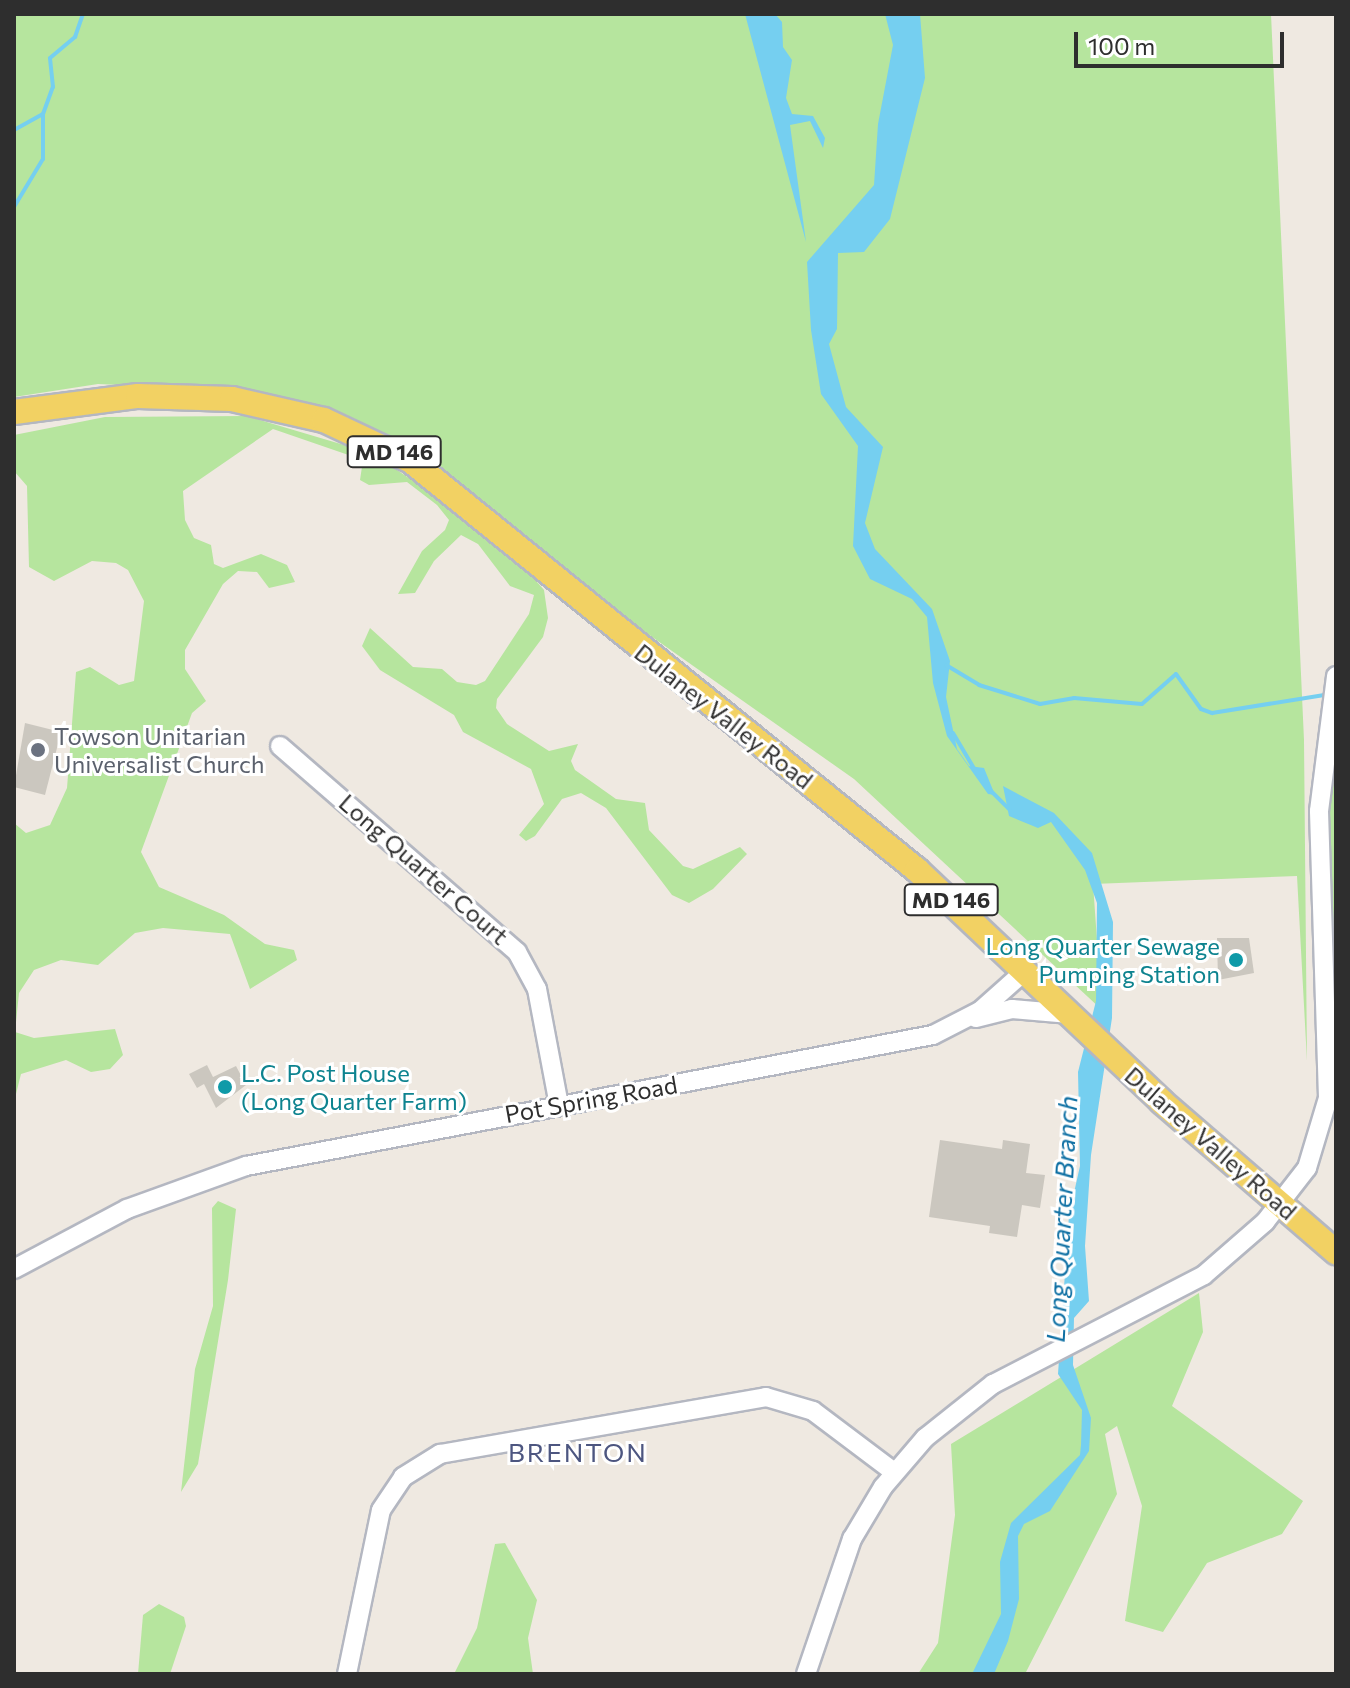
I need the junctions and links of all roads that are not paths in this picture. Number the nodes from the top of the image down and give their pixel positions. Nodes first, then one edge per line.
1 (14, 412) edge
2 (1333, 689) edge
3 (280, 746) dead end
4 (1026, 970) junction
5 (965, 1021) junction
6 (1079, 1022) junction
7 (559, 1105) junction
8 (1281, 1205) junction
9 (1336, 1252) edge
10 (14, 1269) edge
11 (894, 1472) junction
12 (347, 1674) edge
13 (806, 1674) edge

1 - 4 main road, Dulaney Valley Road / MD 146
2 - 8 street
3 - 7 street, Long Quarter Court
4 - 5 street, Pot Spring Road
4 - 6 main road, Dulaney Valley Road / MD 146
5 - 6 street
5 - 7 street, Pot Spring Road
6 - 8 main road, Dulaney Valley Road / MD 146
7 - 10 street, Pot Spring Road
8 - 9 main road, Dulaney Valley Road / MD 146
8 - 11 street
11 - 12 street
11 - 13 street

